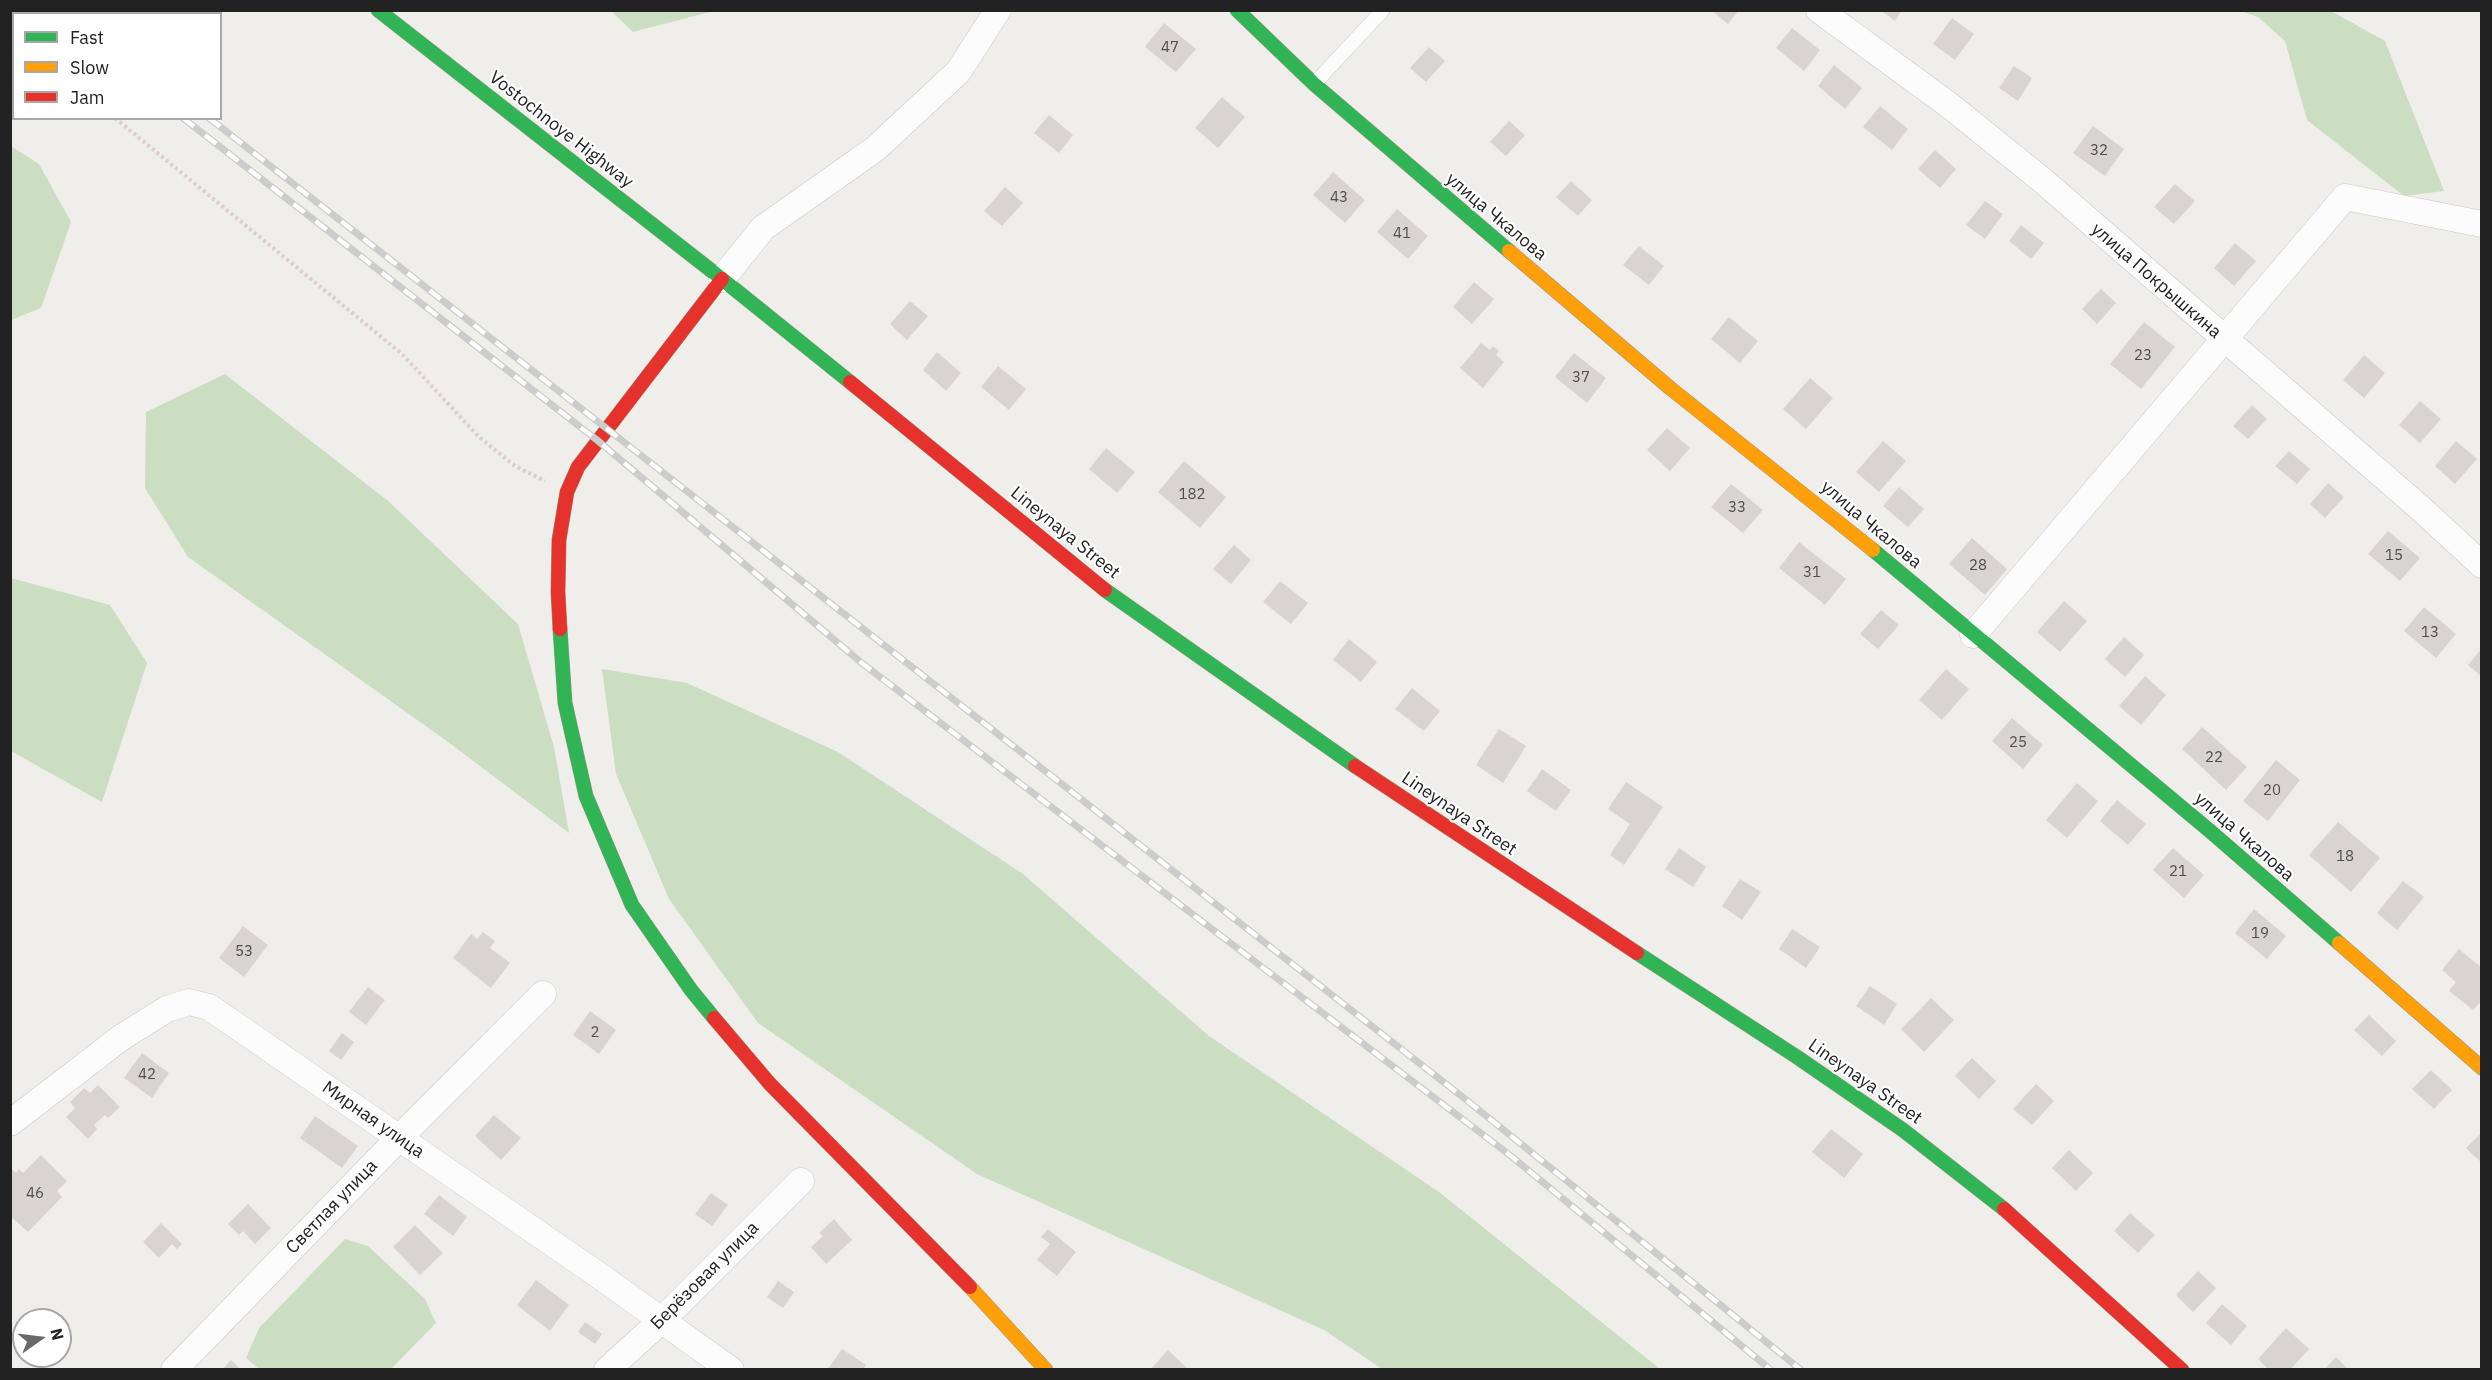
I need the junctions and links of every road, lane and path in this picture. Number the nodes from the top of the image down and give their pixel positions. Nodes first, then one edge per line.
1 (378, 10) edge
2 (998, 10) edge
3 (1237, 10) edge
4 (1383, 10) edge
5 (1819, 10) edge
6 (1314, 84) junction
7 (117, 120) edge
8 (2481, 224) edge
9 (722, 279) junction
10 (2222, 339) junction
11 (567, 492) junction
12 (2481, 565) edge
13 (1973, 635) junction
14 (543, 994) dead end
15 (2481, 1068) edge
16 (10, 1123) edge
17 (399, 1138) junction
18 (801, 1181) dead end
19 (662, 1320) junction
20 (174, 1370) edge
21 (607, 1370) edge
22 (731, 1370) edge
23 (1046, 1370) edge
24 (2182, 1370) edge

1 - 9 street, Vostochnoye Highway
2 - 9 street
3 - 6 street, улица Чкалова
4 - 6 lane
5 - 10 street, улица Покрышкина
6 - 13 street, улица Чкалова
7 - 11 path
8 - 10 street
9 - 11 street
9 - 24 street, Lineynaya Street
10 - 12 street, улица Покрышкина
10 - 13 street
11 - 23 street
13 - 15 street, улица Чкалова
14 - 17 street, Светлая улица
16 - 17 street, Мирная улица
17 - 19 street, Мирная улица
17 - 20 street, Светлая улица
18 - 19 street, Берёзовая улица
19 - 21 street, Берёзовая улица
19 - 22 street, Мирная улица

